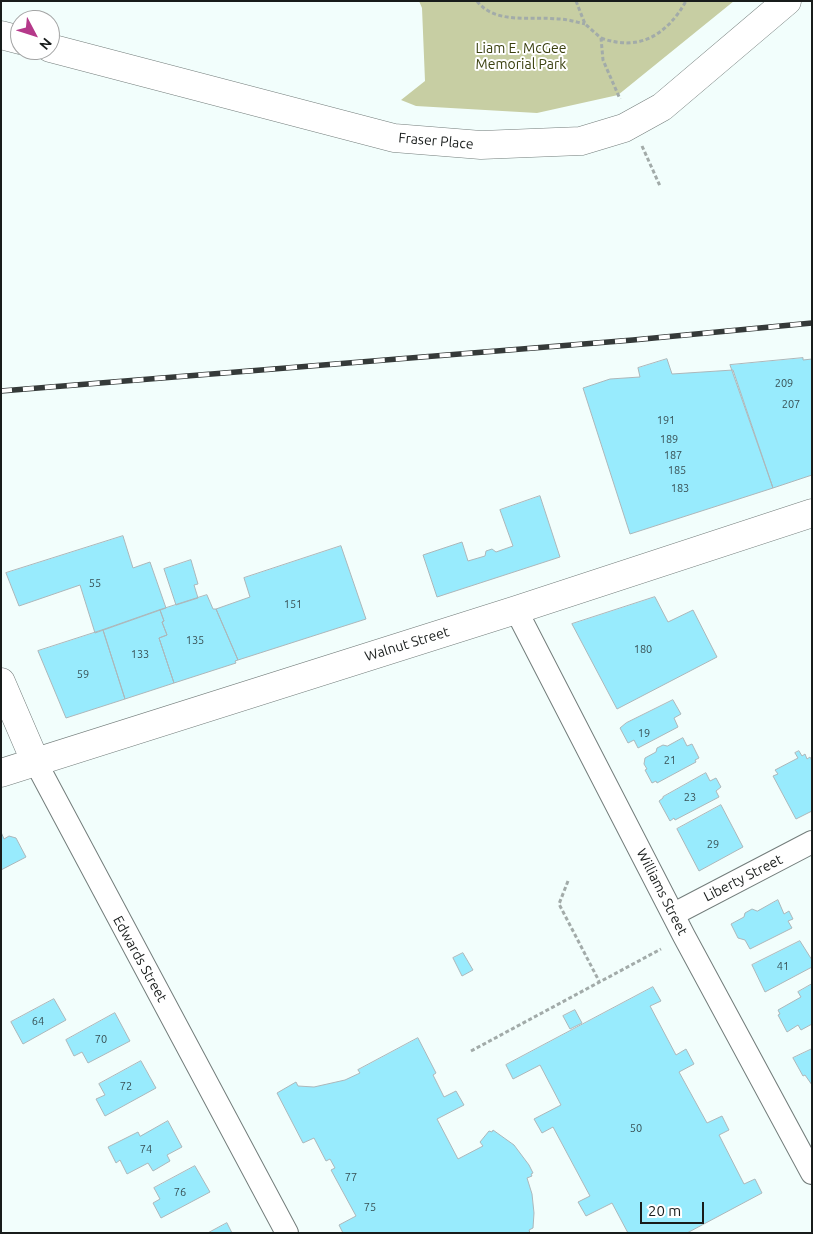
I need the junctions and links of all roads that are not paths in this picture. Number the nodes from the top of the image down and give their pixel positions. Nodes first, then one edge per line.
1 (787, 1) edge
2 (60, 51) edge
3 (812, 513) edge
4 (516, 610) junction
5 (1, 682) edge
6 (35, 761) junction
7 (1, 773) edge
8 (812, 842) edge
9 (674, 914) junction
10 (812, 1173) edge
11 (287, 1233) edge

1 - 2 street, Fraser Place
3 - 4 street, Walnut Street
4 - 6 street, Walnut Street
4 - 9 street, Williams Street
5 - 6 street, Edwards Street
6 - 7 street, Walnut Street
6 - 11 street, Edwards Street
8 - 9 street, Liberty Street
9 - 10 street, Williams Street

